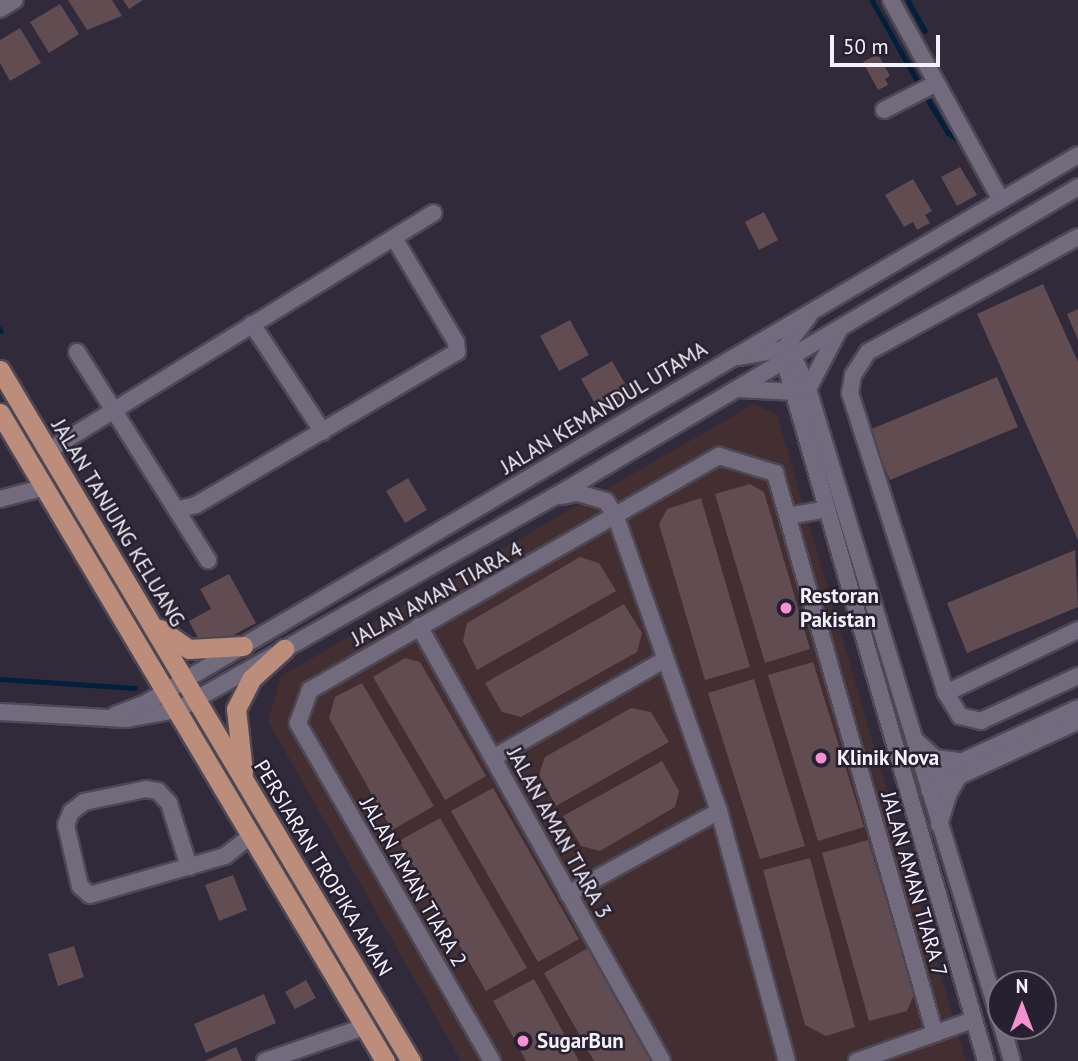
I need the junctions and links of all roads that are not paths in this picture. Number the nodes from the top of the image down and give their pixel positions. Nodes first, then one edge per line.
1 (15, 0) edge
2 (891, 0) edge
3 (0, 9) edge
4 (937, 83) junction
5 (884, 110) dead end
6 (1078, 155) edge
7 (1078, 187) edge
8 (1001, 200) junction
9 (435, 214) dead end
10 (1078, 237) edge
11 (394, 238) junction
12 (815, 309) junction
13 (252, 324) junction
14 (841, 326) junction
15 (77, 352) dead end
16 (787, 354) junction
17 (729, 359) junction
18 (0, 370) edge
19 (802, 390) junction
20 (728, 391) junction
21 (113, 408) junction
22 (0, 413) edge
23 (323, 432) junction
24 (48, 451) junction
25 (45, 487) junction
26 (552, 498) junction
27 (0, 499) edge
28 (179, 509) junction
29 (827, 509) junction
30 (788, 516) junction
31 (616, 517) junction
32 (208, 560) dead end
33 (149, 619) junction
34 (419, 626) junction
35 (1078, 630) edge
36 (243, 646) junction
37 (284, 649) junction
38 (666, 659) junction
39 (1078, 676) edge
40 (185, 680) junction
41 (165, 692) junction
42 (946, 693) junction
43 (197, 699) junction
44 (1078, 708) edge
45 (177, 710) junction
46 (0, 712) edge
47 (112, 716) junction
48 (1078, 721) edge
49 (298, 723) joint
50 (914, 738) junction
51 (493, 758) junction
52 (961, 769) junction
53 (901, 770) junction
54 (244, 778) junction
55 (925, 785) junction
56 (912, 809) junction
57 (719, 811) junction
58 (939, 825) junction
59 (251, 836) junction
60 (189, 867) junction
61 (568, 894) junction
62 (987, 980) edge
63 (973, 1020) junction
64 (364, 1027) junction
65 (935, 1034) junction
66 (1006, 1040) edge
67 (265, 1061) edge
68 (384, 1061) edge
69 (411, 1061) edge
70 (492, 1061) edge
71 (662, 1061) edge
72 (787, 1061) edge
73 (857, 1061) edge
74 (986, 1061) edge
75 (1012, 1061) edge

1 - 3 street
2 - 4 street
4 - 5 street
4 - 8 street
6 - 8 street
7 - 14 street
8 - 12 street
9 - 11 street
10 - 42 street
11 - 13 street
11 - 23 street
12 - 16 street
12 - 17 street
13 - 21 street
13 - 23 street
14 - 16 street
14 - 19 street
15 - 21 street
16 - 17 street, JALAN KEMANDUL UTAMA
16 - 19 street
16 - 20 street
17 - 36 street, JALAN KEMANDUL UTAMA
18 - 24 main road, JALAN TANJUNG KELUANG
19 - 20 street
19 - 29 street
19 - 50 street
20 - 26 street
21 - 24 street
21 - 28 street
22 - 25 main road
23 - 28 street
24 - 33 main road, JALAN TANJUNG KELUANG
25 - 27 street
25 - 41 main road
26 - 31 street
26 - 37 street
28 - 32 street
29 - 30 street
29 - 53 street
30 - 31 street, JALAN AMAN TIARA 7
30 - 65 street, JALAN AMAN TIARA 7
31 - 34 street, JALAN AMAN TIARA 4
31 - 38 street
33 - 36 main road
33 - 40 main road, JALAN TANJUNG KELUANG
34 - 49 street, JALAN AMAN TIARA 4
34 - 51 street, JALAN AMAN TIARA 3
35 - 42 street
36 - 40 street, JALAN KEMANDUL UTAMA
37 - 43 street
37 - 54 main road
38 - 51 street
38 - 57 street
39 - 42 street
40 - 41 street, JALAN KEMANDUL UTAMA
40 - 43 main road, JALAN TANJUNG KELUANG
41 - 45 main road
41 - 47 street, JALAN KEMANDUL UTAMA
43 - 45 street
43 - 54 main road, PERSIARAN TROPIKA AMAN
44 - 52 street
45 - 47 street
45 - 59 main road
46 - 47 street
48 - 52 street
49 - 70 street, JALAN AMAN TIARA 2
50 - 52 street
50 - 55 street
51 - 61 street, JALAN AMAN TIARA 3
52 - 55 street
52 - 58 street
53 - 55 street
53 - 56 street
54 - 69 main road, PERSIARAN TROPIKA AMAN
55 - 56 street
55 - 58 street
56 - 63 street
57 - 61 street
57 - 72 street
58 - 62 street
59 - 60 street
59 - 64 main road
60 - 60 street
61 - 71 street, JALAN AMAN TIARA 3
63 - 65 street
63 - 74 street
64 - 67 street
64 - 68 main road
65 - 73 street
66 - 75 street

